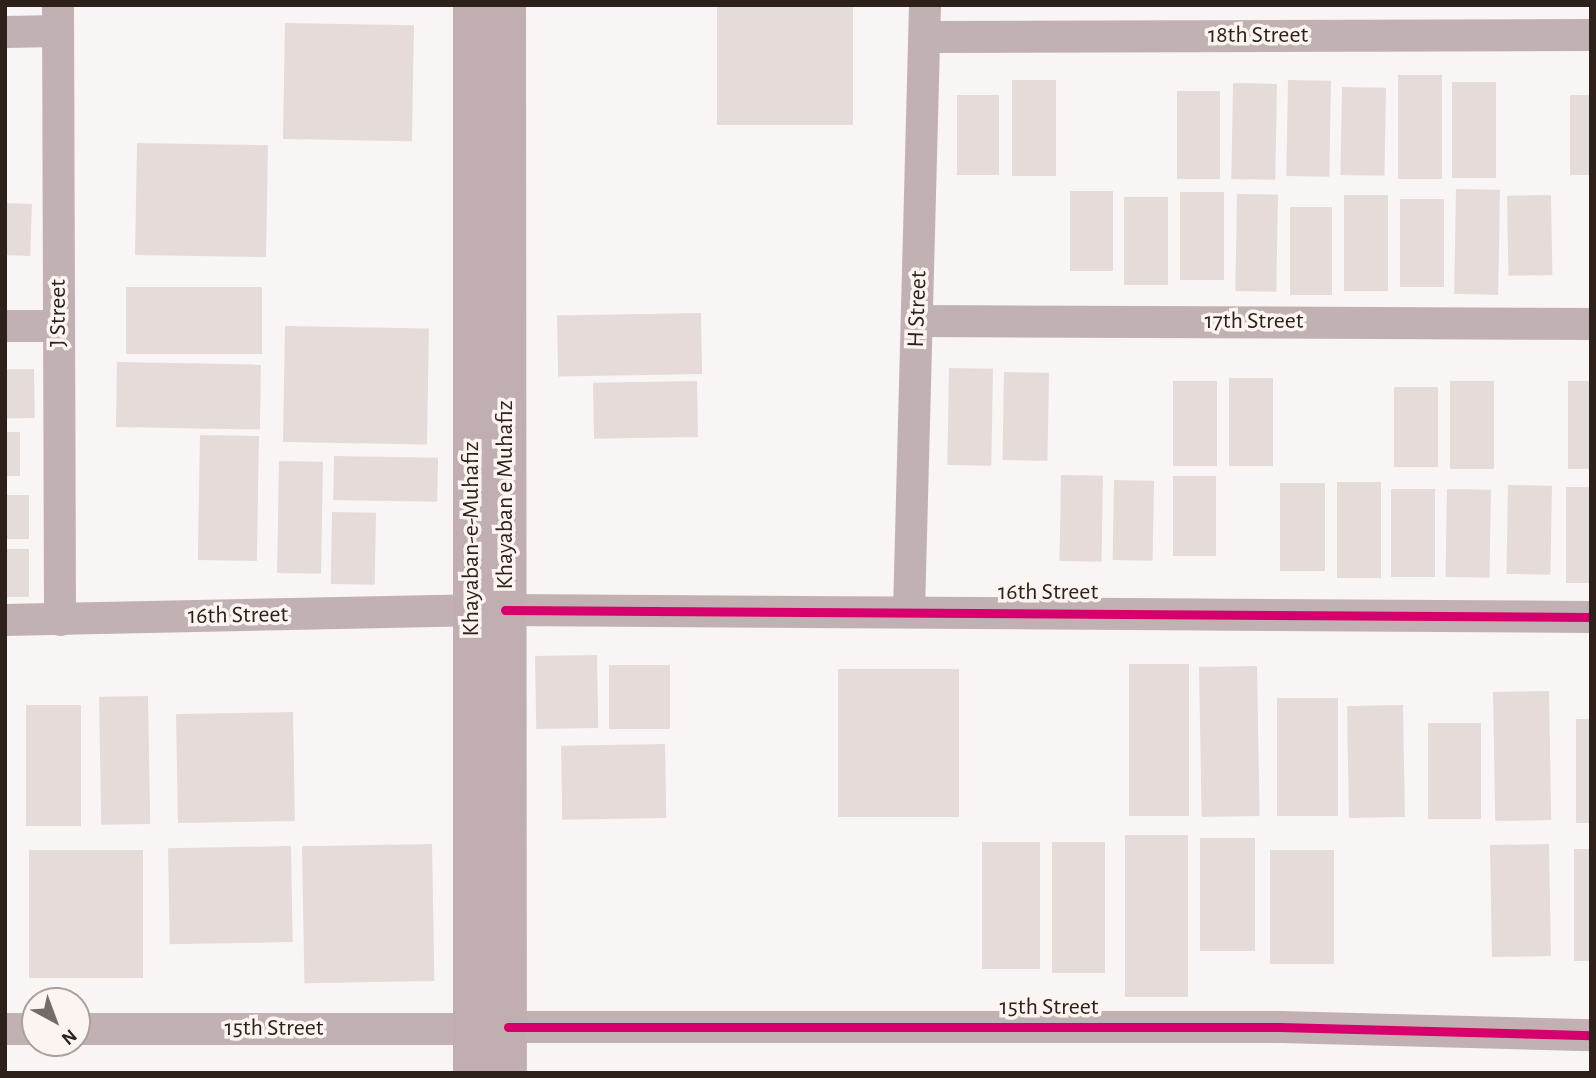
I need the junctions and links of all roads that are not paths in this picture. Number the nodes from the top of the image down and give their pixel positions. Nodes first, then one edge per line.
1 (472, 5) edge
2 (507, 5) edge
3 (925, 5) edge
4 (58, 18) edge
5 (5, 32) edge
6 (1591, 35) edge
7 (925, 37) junction
8 (917, 321) junction
9 (1591, 324) edge
10 (5, 326) edge
11 (59, 327) junction
12 (489, 387) junction
13 (489, 610) junction
14 (909, 612) junction
15 (1591, 617) edge
16 (5, 620) edge
17 (60, 620) junction
18 (490, 1028) junction
19 (91, 1029) edge
20 (1591, 1035) edge
21 (472, 1073) edge
22 (508, 1073) edge

1 - 12 street, Khayaban-e-Muhafiz
2 - 12 street, Khayaban e Muhafiz
3 - 7 street, H Street
4 - 5 street
4 - 11 street, J Street
6 - 7 street, 18th Street
7 - 8 street, H Street
8 - 9 street, 17th Street
8 - 14 street, H Street
10 - 11 street
11 - 17 street, J Street
12 - 13 street, Khayaban-e-Muhafiz
13 - 14 street, 16th Street
13 - 17 street, 16th Street
13 - 18 street, Khayaban-e-Muhafiz
14 - 15 street, 16th Street
16 - 17 street, 16th Street
18 - 19 street, 15th Street
18 - 20 street, 15th Street
18 - 21 street, Khayaban-e-Muhafiz
18 - 22 street, Khayaban-e-Muhafiz

